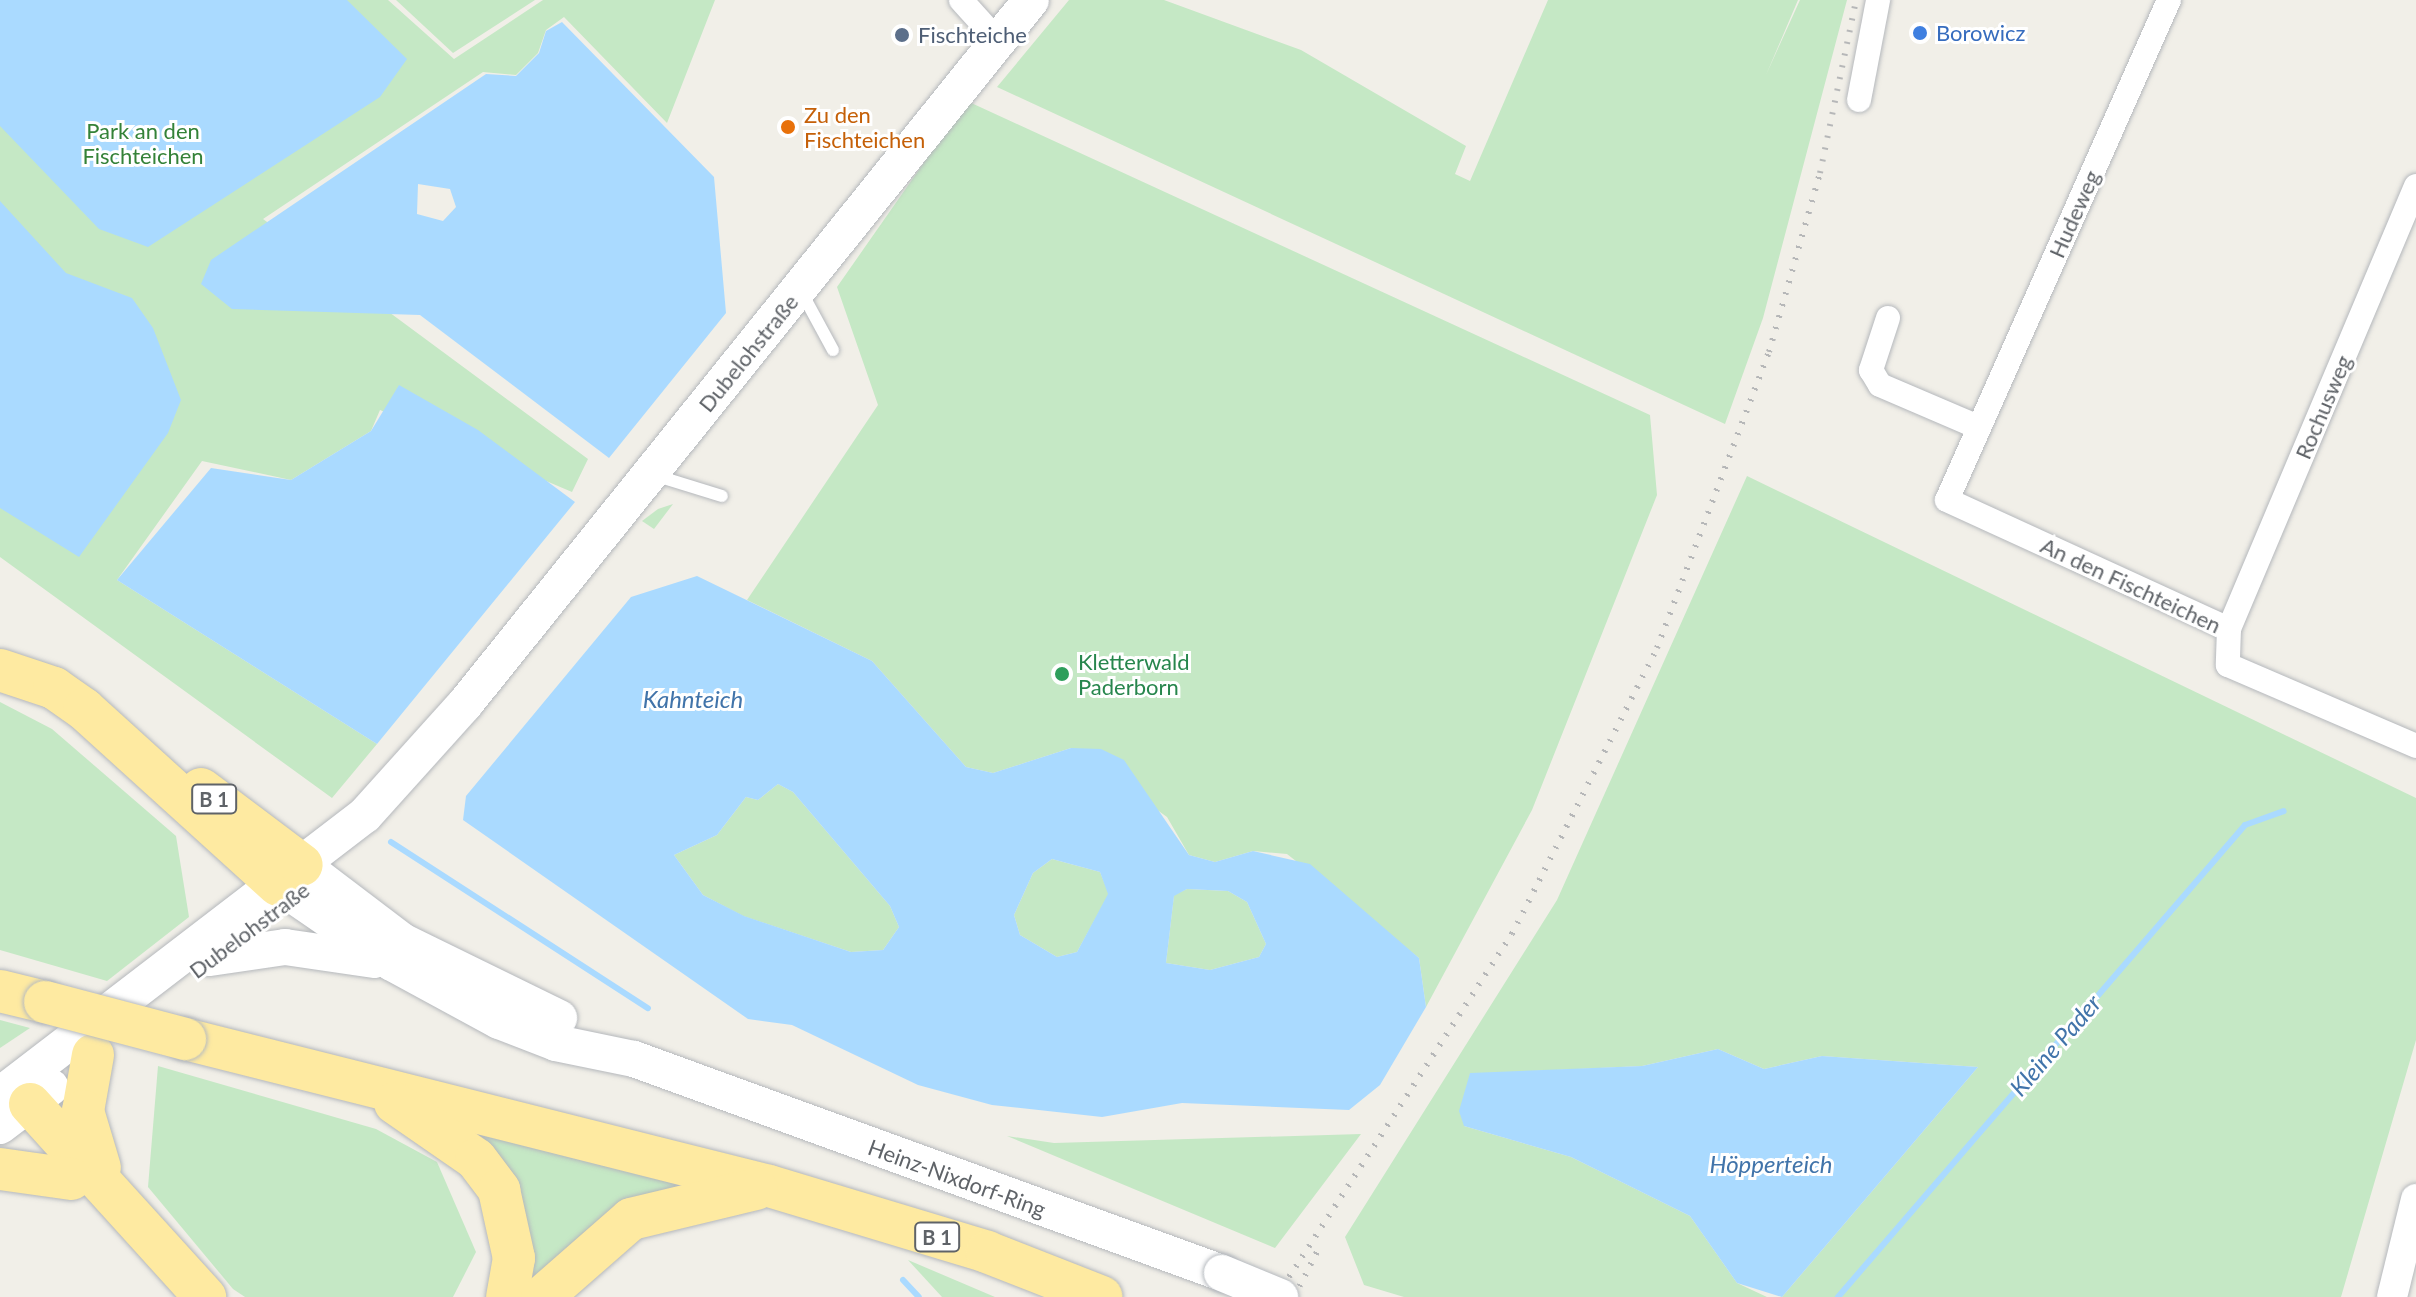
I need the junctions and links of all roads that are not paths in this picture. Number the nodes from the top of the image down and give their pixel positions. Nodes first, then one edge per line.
1 (961, 0) edge
2 (1031, 0) edge
3 (1878, 0) edge
4 (2169, 0) edge
5 (998, 41) junction
6 (1859, 100) dead end
7 (2416, 186) edge
8 (800, 289) junction
9 (1888, 318) dead end
10 (833, 350) dead end
11 (1978, 427) junction
12 (651, 474) junction
13 (722, 496) dead end
14 (1947, 500) joint
15 (2229, 629) junction
16 (0, 670) edge
17 (2416, 746) edge
18 (298, 882) junction
19 (210, 958) junction
20 (392, 963) junction
21 (0, 991) edge
22 (93, 1055) junction
23 (634, 1059) junction
24 (360, 1081) junction
25 (12, 1105) edge
26 (0, 1169) edge
27 (87, 1180) junction
28 (769, 1186) junction
29 (2416, 1199) edge
30 (205, 1297) edge
31 (507, 1297) edge
32 (542, 1297) edge
33 (1102, 1297) edge
34 (1280, 1297) edge
35 (2392, 1297) edge

1 - 5 street
2 - 5 main road, Dubelohstraße
3 - 6 street
4 - 11 street, Hudeweg
5 - 8 main road, Dubelohstraße
7 - 15 street, Rochusweg
8 - 10 lane
8 - 12 main road, Dubelohstraße
9 - 11 street
11 - 14 street, Hudeweg
12 - 13 lane
12 - 18 main road, Dubelohstraße
14 - 15 street, An den Fischteichen
15 - 17 street, An den Fischteichen
16 - 18 highway, B 1
18 - 19 main road, Dubelohstraße
18 - 20 main road, Heinz-Nixdorf-Ring
18 - 23 main road, Heinz-Nixdorf-Ring
18 - 25 main road, Dubelohstraße
19 - 20 main road
19 - 22 main road, Dubelohstraße
20 - 23 main road, Heinz-Nixdorf-Ring
21 - 24 highway, B 1, bridge
22 - 25 main road, Dubelohstraße
22 - 27 highway
23 - 34 main road, Heinz-Nixdorf-Ring, bridge
24 - 28 highway, B 1
24 - 31 highway
25 - 27 highway
26 - 27 highway
27 - 30 highway
28 - 32 highway
28 - 33 highway, B 1
29 - 35 street

